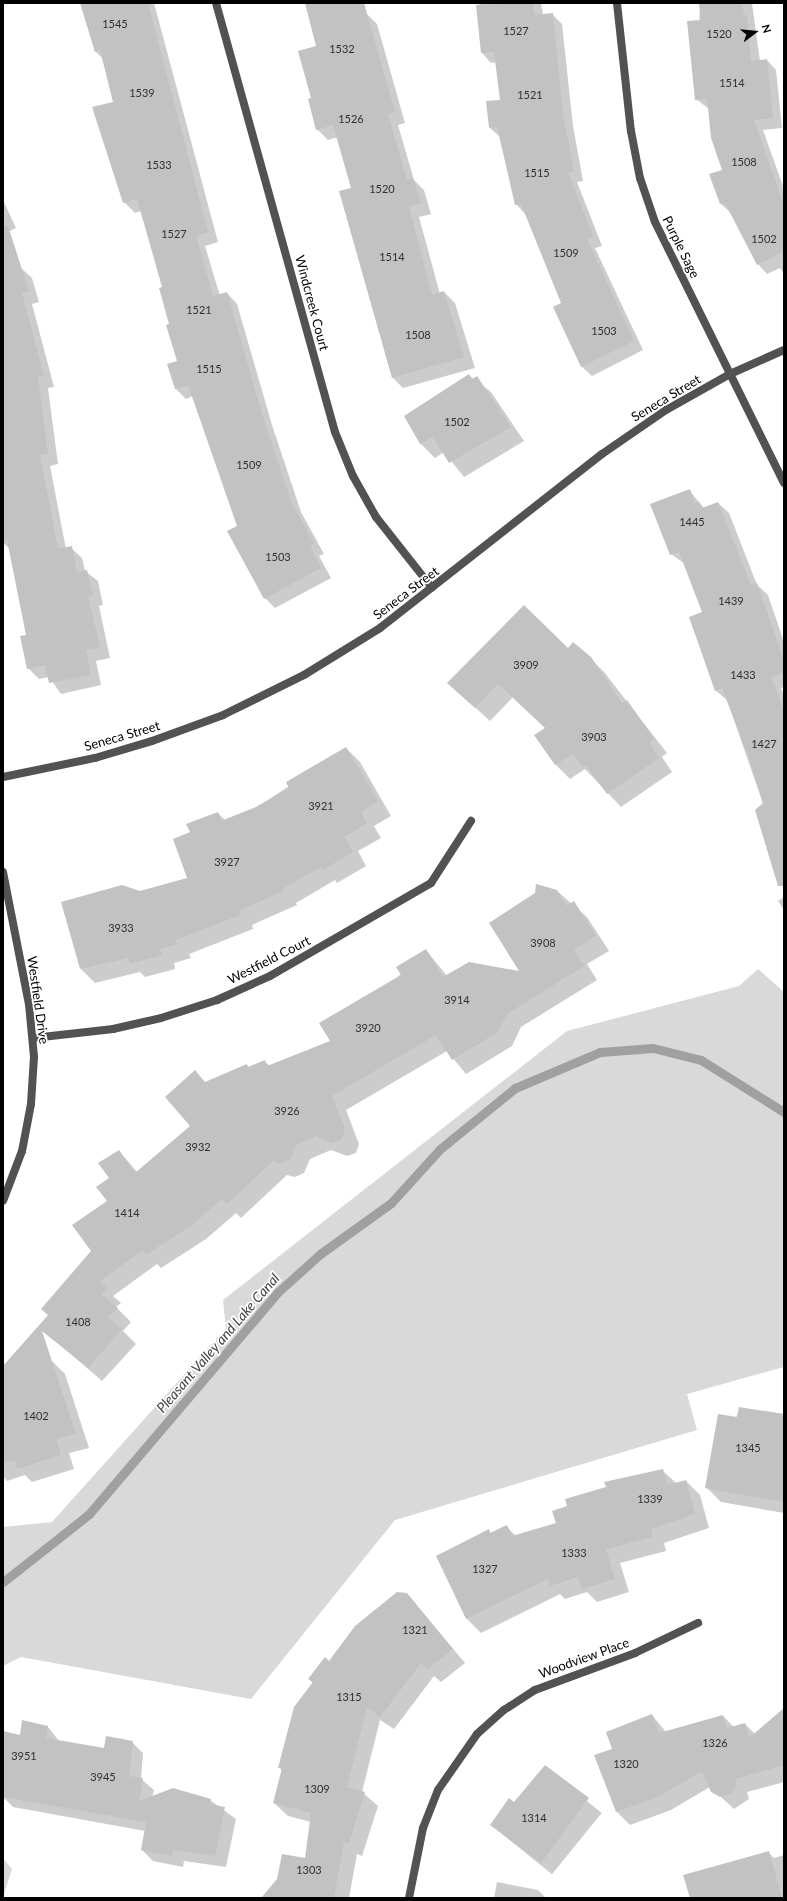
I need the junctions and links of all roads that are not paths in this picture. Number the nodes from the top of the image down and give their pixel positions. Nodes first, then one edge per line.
1 (216, 3) edge
2 (617, 3) edge
3 (784, 350) edge
4 (730, 374) junction
5 (784, 483) edge
6 (432, 588) junction
7 (3, 776) edge
8 (471, 821) dead end
9 (3, 872) edge
10 (33, 1038) junction
11 (3, 1201) edge
12 (698, 1623) dead end
13 (409, 1898) edge

1 - 6 street, Windcreek Court
2 - 4 street, Purple Sage
3 - 4 street, Seneca Street
4 - 5 street, Purple Sage
4 - 6 street, Seneca Street
6 - 7 street, Seneca Street
8 - 10 street, Westfield Court
9 - 10 street, Westfield Drive
10 - 11 street, Westfield Drive
12 - 13 street, Woodview Place

